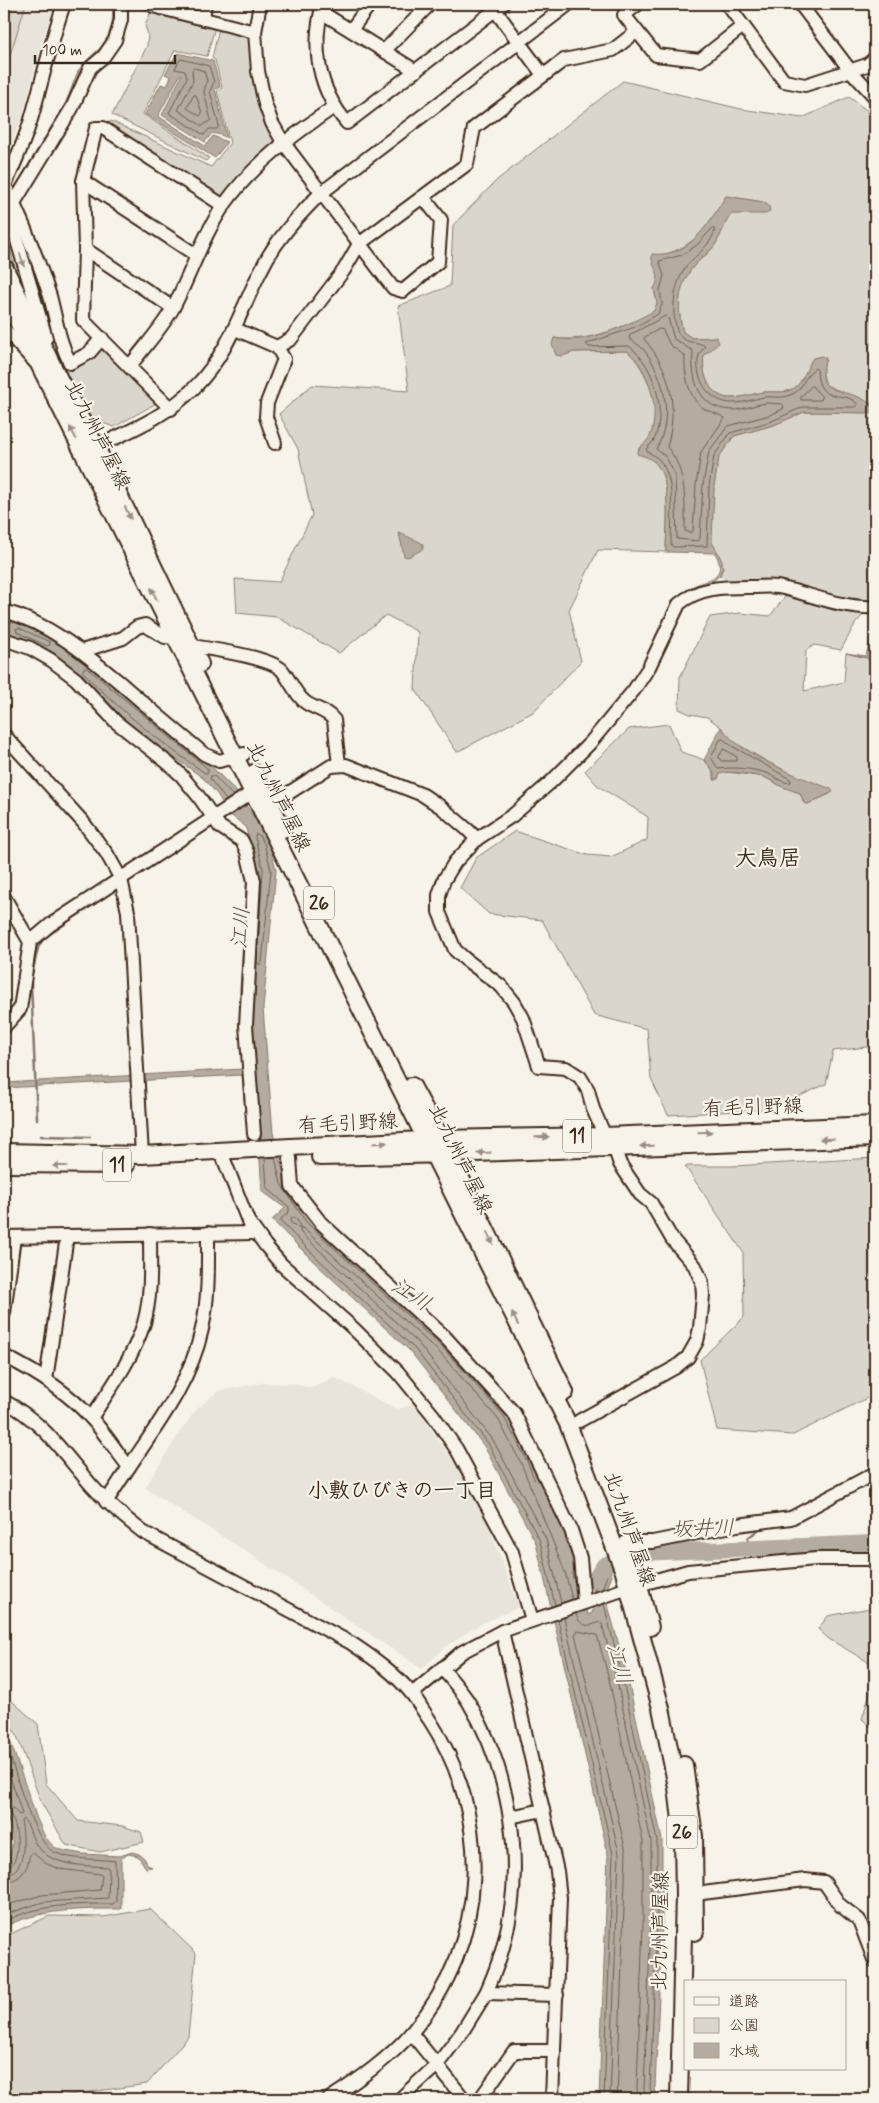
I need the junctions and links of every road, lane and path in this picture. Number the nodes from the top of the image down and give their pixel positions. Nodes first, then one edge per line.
1 (64, 4) edge
2 (121, 4) edge
3 (154, 4) edge
4 (205, 4) edge
5 (260, 4) edge
6 (370, 4) edge
7 (430, 4) edge
8 (569, 4) edge
9 (638, 4) edge
10 (727, 4) edge
11 (800, 4) edge
12 (499, 7) edge
13 (322, 8) edge
14 (203, 19) junction
15 (743, 26) junction
16 (350, 30) junction
17 (255, 32) junction
18 (636, 32) junction
19 (518, 42) junction
20 (384, 51) junction
21 (875, 58) edge
22 (416, 70) junction
23 (850, 70) junction
24 (543, 75) junction
25 (875, 97) edge
26 (334, 107) junction
27 (283, 142) junction
28 (84, 181) junction
29 (6, 193) edge
30 (320, 194) junction
31 (423, 197) junction
32 (224, 206) junction
33 (359, 244) junction
34 (85, 249) junction
35 (196, 255) junction
36 (4, 267) edge
37 (4, 294) edge
38 (173, 308) junction
39 (4, 329) edge
40 (235, 329) junction
41 (102, 338) junction
42 (277, 347) junction
43 (38, 365) junction
44 (130, 366) junction
45 (60, 381) junction
46 (171, 409) junction
47 (275, 443) dead end
48 (90, 450) junction
49 (875, 607) edge
50 (4, 611) edge
51 (4, 638) edge
52 (175, 638) junction
53 (192, 646) junction
54 (82, 651) junction
55 (4, 734) edge
56 (239, 755) junction
57 (339, 765) junction
58 (247, 797) junction
59 (270, 805) junction
60 (219, 814) junction
61 (477, 839) junction
62 (121, 879) junction
63 (4, 898) edge
64 (30, 942) junction
65 (4, 1027) edge
66 (875, 1125) edge
67 (254, 1134) dead end
68 (875, 1138) edge
69 (609, 1141) junction
70 (437, 1147) junction
71 (4, 1152) edge
72 (142, 1155) junction
73 (284, 1155) junction
74 (226, 1157) junction
75 (4, 1164) edge
76 (256, 1233) junction
77 (150, 1234) junction
78 (208, 1234) junction
79 (67, 1236) junction
80 (9, 1237) edge
81 (4, 1313) edge
82 (4, 1356) edge
83 (46, 1380) junction
84 (4, 1401) edge
85 (91, 1418) junction
86 (579, 1421) junction
87 (129, 1467) junction
88 (875, 1473) edge
89 (106, 1502) junction
90 (620, 1541) junction
91 (875, 1559) edge
92 (628, 1588) junction
93 (585, 1602) junction
94 (535, 1619) junction
95 (502, 1631) junction
96 (442, 1668) junction
97 (412, 1694) junction
98 (543, 1810) junction
99 (510, 1817) junction
100 (690, 1895) junction
101 (875, 1962) edge
102 (685, 1980) edge
103 (693, 1980) edge
104 (486, 1993) junction
105 (557, 1996) junction
106 (684, 2006) edge
107 (411, 2033) junction
108 (554, 2051) junction
109 (437, 2065) junction
110 (691, 2070) edge
111 (329, 2099) edge
112 (400, 2099) edge
113 (464, 2099) edge
114 (480, 2099) edge
115 (552, 2099) edge
116 (679, 2099) edge
117 (690, 2099) edge

1 - 29 street
2 - 29 street
3 - 14 street
4 - 14 street
5 - 17 street
6 - 16 street
7 - 20 street
8 - 19 street
9 - 18 street
10 - 15 street
11 - 23 street
12 - 19 street
12 - 22 street
13 - 16 street
13 - 26 street
14 - 17 street
15 - 18 street
15 - 23 street
16 - 20 street
17 - 27 street
18 - 24 street
19 - 24 street
19 - 30 street
20 - 22 street
21 - 23 street
22 - 26 street
23 - 25 street
24 - 31 street
26 - 27 street
27 - 30 street
27 - 32 street
28 - 32 street
28 - 34 street
28 - 35 street
29 - 41 street
29 -> 45 street
30 - 33 street
30 - 40 street
31 - 33 street
31 - 33 street
32 - 35 street
33 - 42 street
34 - 38 street
34 - 41 street
35 - 38 street
36 - 45 main road, 北九州芦屋線 / 26
37 - 43 main road, 北九州芦屋線 / 26
38 - 44 street
39 - 43 street
40 - 42 street
40 - 46 street
41 - 44 street
42 - 47 street
48 -> 43 main road, 北九州芦屋線 / 26
44 - 46 street
45 - 48 main road, 北九州芦屋線 / 26
46 - 48 street
52 -> 48 main road, 北九州芦屋線 / 26
48 -> 53 main road, 北九州芦屋線 / 26
49 - 61 street
50 - 54 street
51 - 60 street
52 - 54 street
52 - 56 main road, 北九州芦屋線 / 26
53 - 56 main road, 北九州芦屋線 / 26
53 - 57 street
54 - 56 street
55 - 62 street
56 - 58 main road, 北九州芦屋線 / 26
56 - 59 main road, 北九州芦屋線 / 26
57 - 59 street
57 - 61 street
58 - 60 street
58 - 70 main road, 北九州芦屋線 / 26
59 - 70 main road, 北九州芦屋線 / 26
60 - 62 street
60 - 67 street
61 - 69 street
62 - 64 street
62 - 72 street
63 - 64 street
64 - 65 street
69 -> 66 main road, 有毛引野線 / 11
68 -> 69 main road, 有毛引野線 / 11
69 - 70 main road, 有毛引野線 / 11
69 - 86 street
70 - 73 main road, 有毛引野線 / 11
70 -> 86 main road, 北九州芦屋線 / 26
90 -> 70 main road, 北九州芦屋線 / 26
71 - 72 main road, 有毛引野線 / 11
72 - 74 main road, 有毛引野線 / 11
73 - 74 main road, 有毛引野線 / 11
73 - 93 street
74 -> 75 main road, 有毛引野線 / 11
74 - 76 street
76 - 78 street
76 - 94 street
77 - 78 street
77 - 79 street
77 - 85 street
78 - 87 street
79 - 80 street
79 - 83 street
80 - 81 street
82 - 83 street
83 - 85 street
84 - 89 street
85 - 87 street
86 - 90 main road, 北九州芦屋線 / 26
87 - 89 street
88 - 90 street
89 - 97 street
90 - 92 main road, 北九州芦屋線 / 26
91 - 92 street
92 - 93 street
92 - 100 main road, 北九州芦屋線 / 26
93 - 94 street
94 - 95 street
95 - 96 street
95 - 98 street
96 - 97 street
96 - 99 street
97 - 107 street
98 - 99 street
98 - 105 street
99 - 104 street
100 - 101 street
100 - 102 main road, 北九州芦屋線 / 26
100 - 103 main road, 北九州芦屋線 / 26
104 - 105 street
104 - 109 street
105 - 108 street
106 - 116 main road, 北九州芦屋線 / 26
107 - 109 street
107 - 111 street
108 - 114 street
108 - 115 street
109 - 112 street
109 - 113 street
110 - 117 main road

